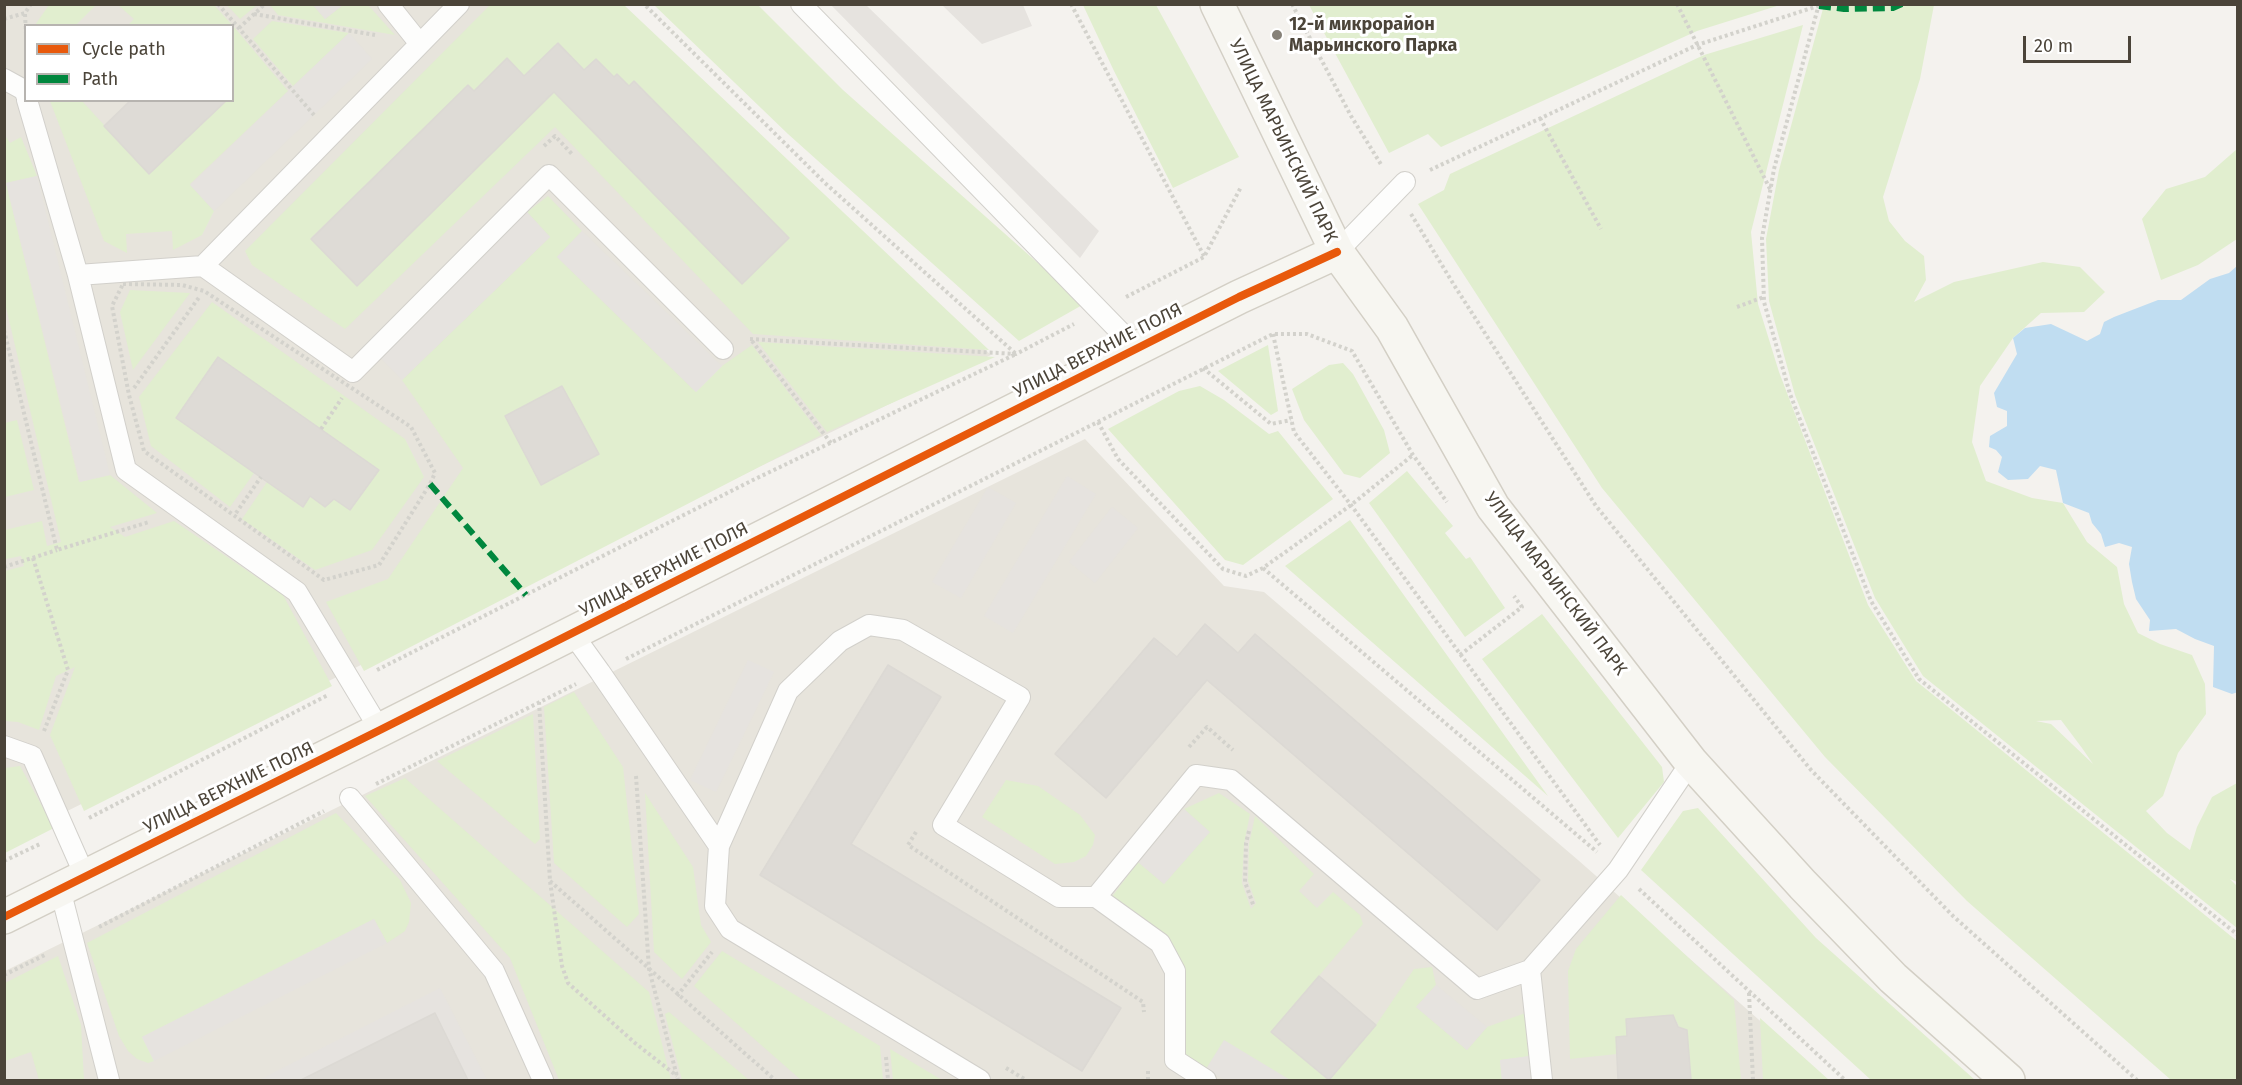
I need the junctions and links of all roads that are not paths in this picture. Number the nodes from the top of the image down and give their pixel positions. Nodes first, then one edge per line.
1 (388, 4) edge
2 (459, 4) edge
3 (801, 4) edge
4 (1217, 4) edge
5 (420, 44) junction
6 (4, 79) edge
7 (24, 90) edge
8 (28, 102) edge
9 (1401, 186) road end
10 (1337, 252) junction
11 (203, 266) junction
12 (78, 275) junction
13 (1136, 348) junction
14 (723, 349) dead end
15 (572, 633) junction
16 (380, 730) junction
17 (4, 746) edge
18 (1691, 762) junction
19 (350, 798) road end
20 (719, 846) junction
21 (72, 882) junction
22 (1096, 897) junction
23 (4, 917) edge
24 (1530, 970) junction
25 (109, 1080) edge
26 (543, 1080) edge
27 (980, 1080) edge
28 (1206, 1080) edge
29 (1542, 1080) edge
30 (2008, 1080) edge

1 - 5 lane
2 - 5 lane
3 - 13 lane
4 - 10 street, УЛИЦА МАРЬИНСКИЙ ПАРК
5 - 11 lane
6 - 7 lane
8 - 12 lane
9 - 10 lane
10 - 13 street, УЛИЦА ВЕРХНИЕ ПОЛЯ
10 - 18 street, УЛИЦА МАРЬИНСКИЙ ПАРК
11 - 12 lane
11 - 14 lane
12 - 16 lane
13 - 15 street, УЛИЦА ВЕРХНИЕ ПОЛЯ
15 - 16 street, УЛИЦА ВЕРХНИЕ ПОЛЯ
15 - 20 lane
16 - 21 street, УЛИЦА ВЕРХНИЕ ПОЛЯ
17 - 21 lane
18 - 24 lane
18 - 30 street, УЛИЦА МАРЬИНСКИЙ ПАРК
19 - 26 lane
20 - 22 lane
20 - 27 lane
21 - 23 street, УЛИЦА ВЕРХНИЕ ПОЛЯ
21 - 25 lane
22 - 24 lane
22 - 28 lane
24 - 29 lane

